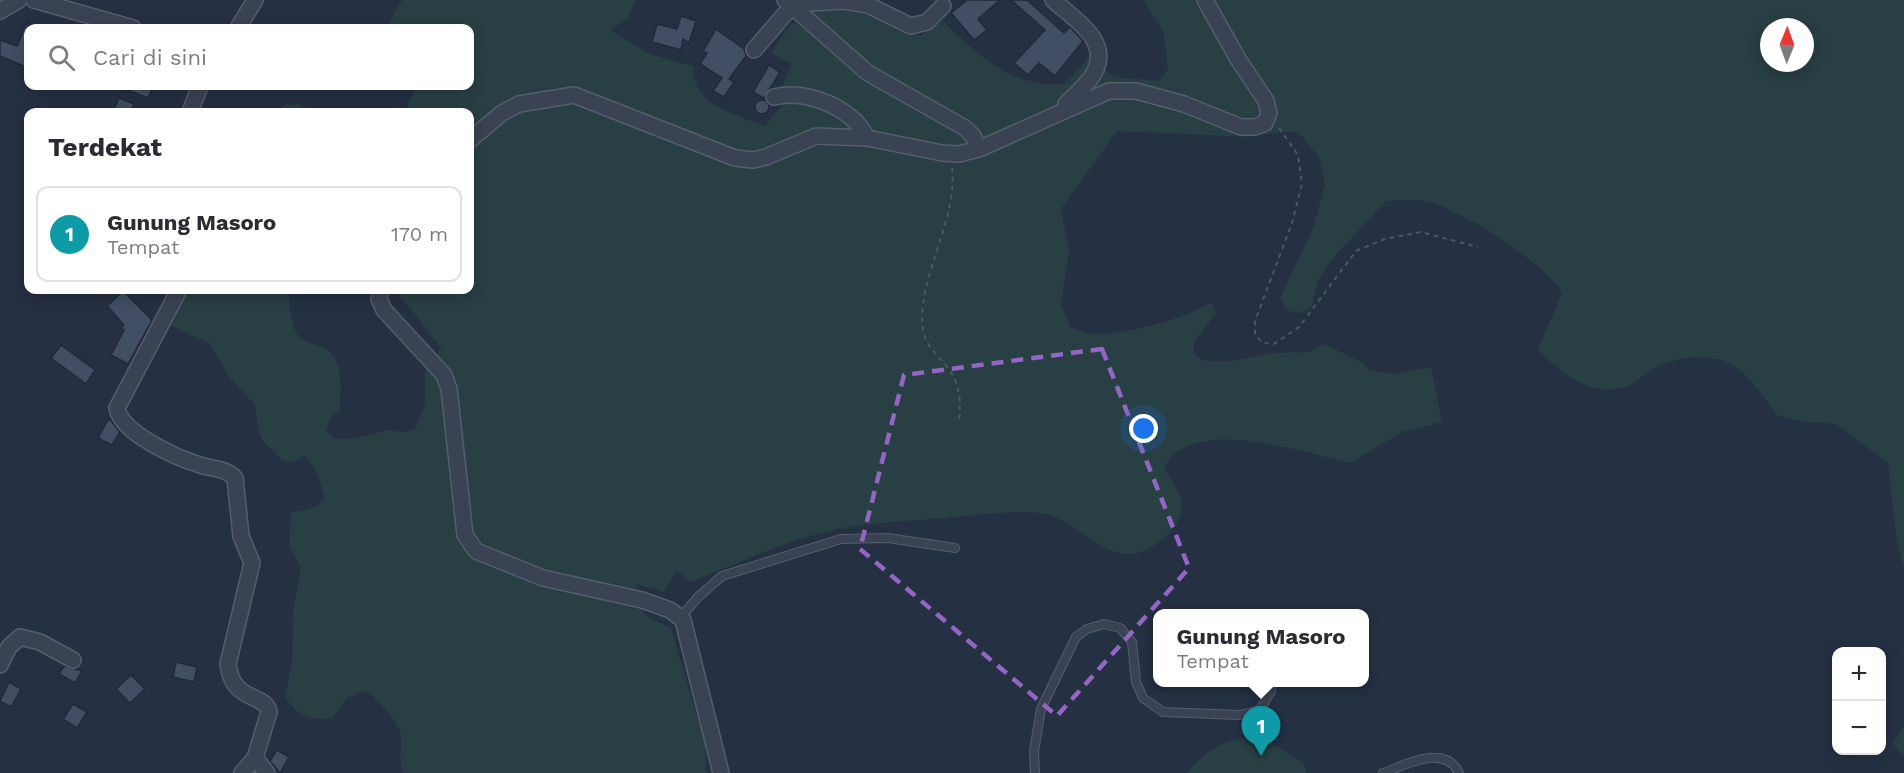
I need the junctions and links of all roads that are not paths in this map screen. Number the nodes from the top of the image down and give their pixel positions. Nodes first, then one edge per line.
1 (19, 0) edge
2 (34, 0) edge
3 (255, 0) edge
4 (1053, 0) edge
5 (1205, 0) edge
6 (788, 4) edge
7 (943, 6) dead end
8 (0, 11) edge
9 (120, 24) edge
10 (240, 24) edge
11 (754, 50) dead end
12 (198, 90) edge
13 (774, 97) dead end
14 (192, 108) edge
15 (1059, 113) junction
16 (474, 137) edge
17 (867, 138) junction
18 (979, 149) junction
19 (177, 294) edge
20 (380, 294) edge
21 (956, 548) dead end
22 (680, 618) junction
23 (73, 660) dead end
24 (0, 665) edge
25 (1271, 687) edge
26 (255, 758) junction
27 (242, 773) edge
28 (267, 773) edge
29 (721, 773) edge
30 (1035, 773) edge
31 (1383, 773) edge
32 (1459, 773) edge

1 - 8 street
2 - 9 street
3 - 10 street
4 - 15 street
5 - 15 street
6 - 7 street
6 - 11 street
6 - 18 street
12 - 14 street
13 - 17 street
15 - 18 street
16 - 17 street
17 - 18 street
19 - 26 street
20 - 22 street
21 - 22 lane
22 - 29 street
23 - 24 street
25 - 30 lane
26 - 27 street
26 - 28 street
31 - 32 lane

